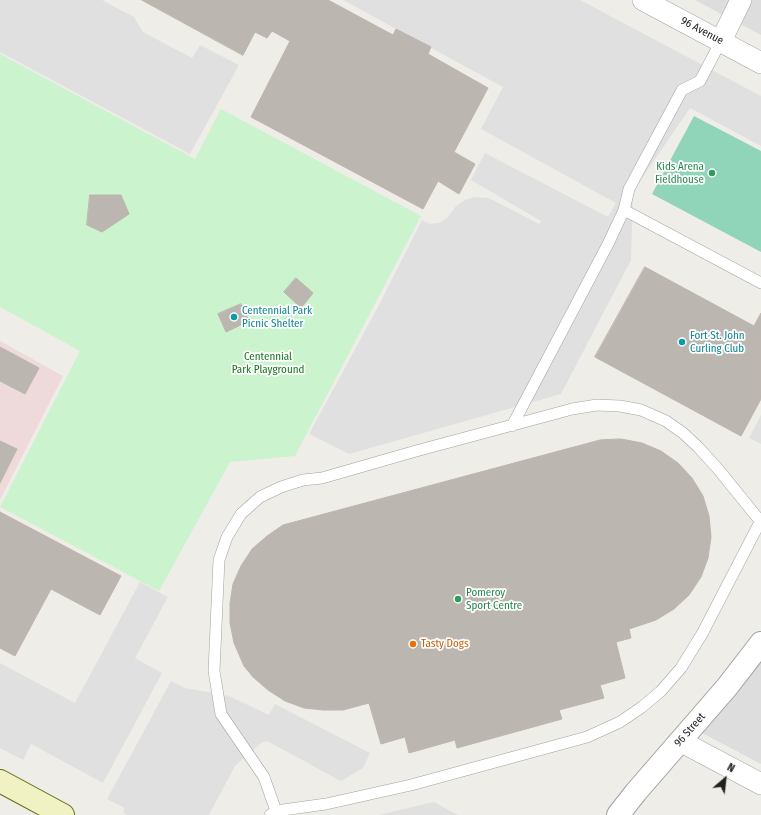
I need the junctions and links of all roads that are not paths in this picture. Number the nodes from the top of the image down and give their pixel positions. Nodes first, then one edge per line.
1 (643, 0) edge
2 (741, 0) edge
3 (721, 41) junction
4 (761, 63) edge
5 (624, 210) junction
6 (761, 283) edge
7 (512, 426) junction
8 (760, 522) edge
9 (761, 643) edge
10 (680, 741) junction
11 (0, 781) edge
12 (761, 784) edge
13 (273, 813) edge
14 (63, 815) edge
15 (618, 815) edge

1 - 3 street, 96 Avenue
2 - 3 street
3 - 4 street, 96 Avenue
3 - 5 lane
5 - 6 lane
5 - 7 lane
7 - 8 lane
7 - 13 lane
8 - 13 lane
9 - 10 street, 96 Street
10 - 12 street
10 - 15 street, 96 Street
11 - 14 main road

